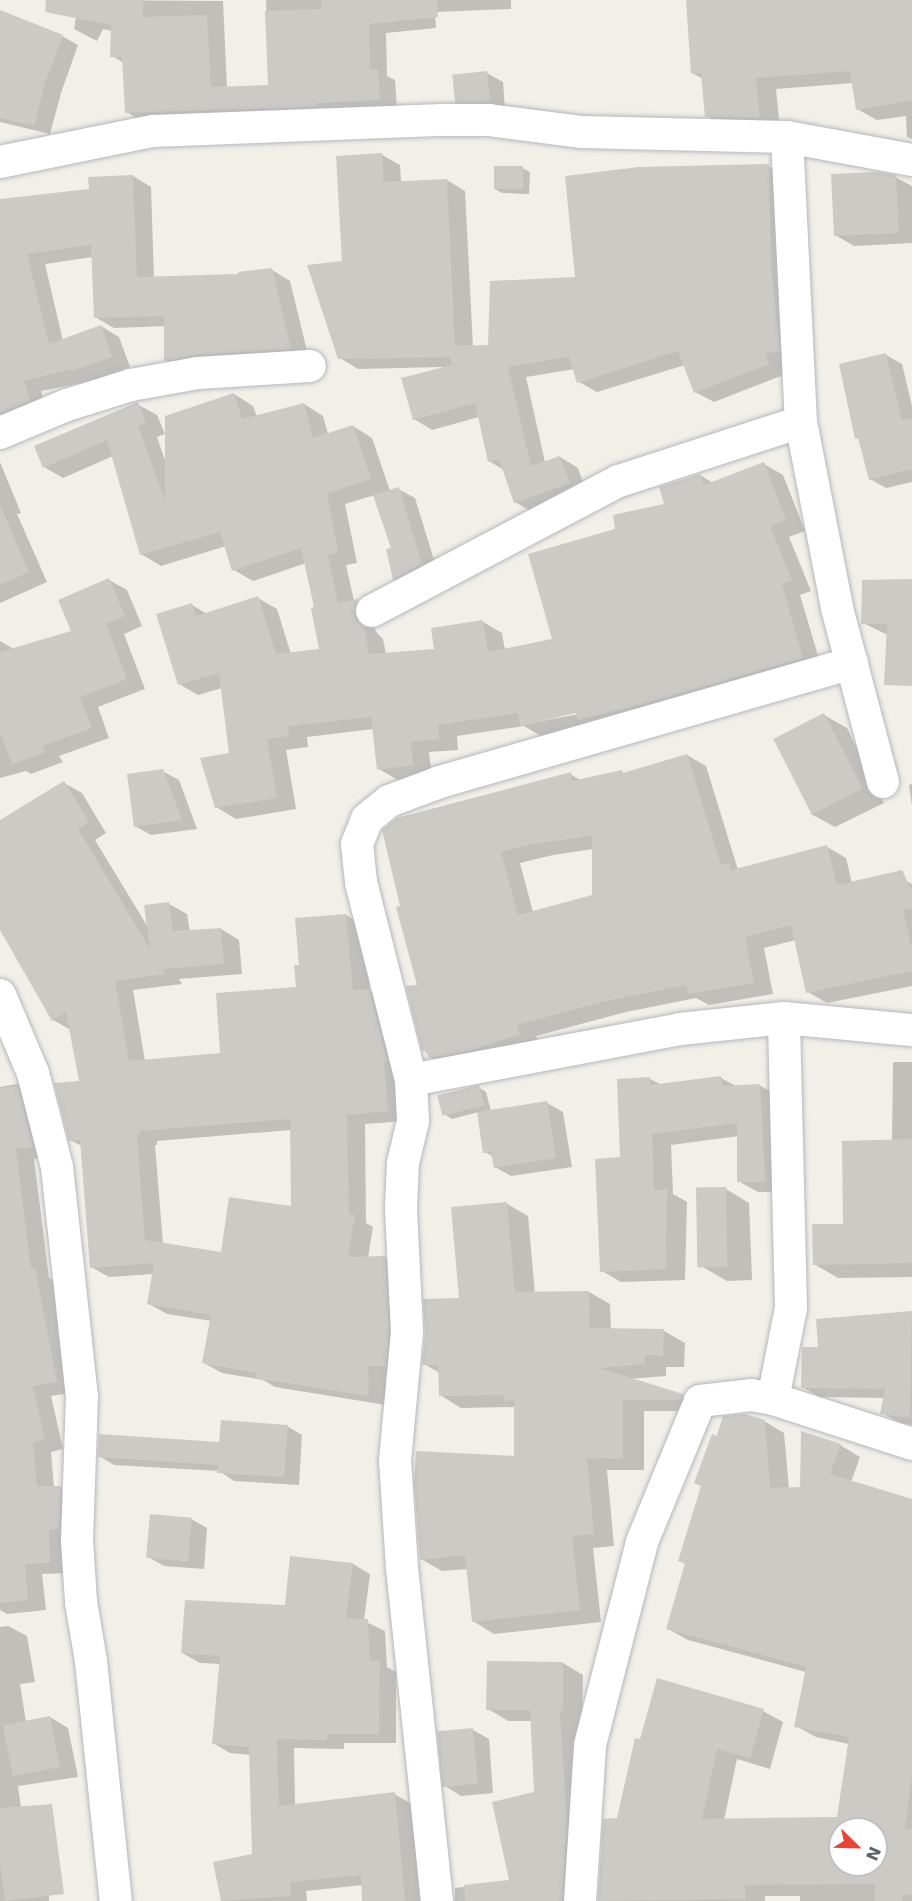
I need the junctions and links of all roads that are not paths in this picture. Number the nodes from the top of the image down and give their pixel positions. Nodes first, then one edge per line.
1 (787, 137) junction
2 (912, 160) edge
3 (0, 162) edge
4 (310, 366) dead end
5 (801, 422) junction
6 (0, 433) edge
7 (372, 612) dead end
8 (852, 663) junction
9 (884, 782) dead end
10 (0, 995) edge
11 (784, 1018) junction
12 (912, 1030) edge
13 (411, 1080) junction
14 (773, 1399) junction
15 (912, 1444) edge
16 (116, 1901) edge
17 (437, 1901) edge
18 (580, 1901) edge

1 - 2 street
1 - 3 street
1 - 5 street
4 - 6 street
5 - 7 street
5 - 8 street
8 - 9 street
8 - 13 street
10 - 16 street
11 - 12 street
11 - 13 street
11 - 14 street
13 - 17 street
14 - 15 street
14 - 18 street

